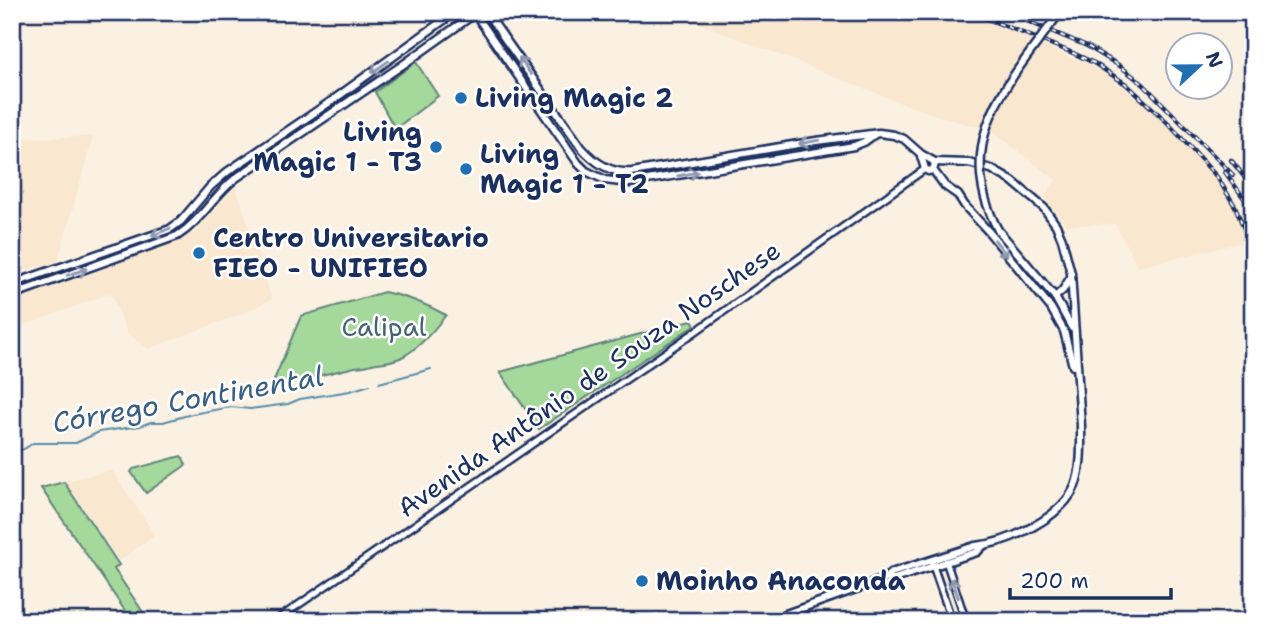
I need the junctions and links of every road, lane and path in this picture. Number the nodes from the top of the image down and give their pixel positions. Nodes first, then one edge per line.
1 (455, 12) edge
2 (486, 12) edge
3 (1060, 12) edge
4 (475, 13) edge
5 (400, 53) junction
6 (404, 64) junction
7 (876, 133) junction
8 (866, 134) junction
9 (864, 142) junction
10 (262, 148) junction
11 (585, 152) junction
12 (571, 153) junction
13 (594, 161) junction
14 (930, 165) junction
15 (250, 168) junction
16 (583, 168) junction
17 (184, 218) junction
18 (197, 221) junction
19 (187, 229) junction
20 (1071, 273) junction
21 (12, 285) edge
22 (12, 295) edge
23 (1055, 297) junction
24 (1074, 333) junction
25 (1078, 385) junction
26 (945, 559) junction
27 (932, 563) junction
28 (275, 621) edge
29 (766, 621) edge
30 (952, 621) edge
31 (966, 621) edge

1 - 5 main road
11 -> 2 main road
3 - 23 main road, bridge
4 - 6 main road
4 - 12 main road
5 - 6 main road
5 -> 10 main road
6 - 15 main road
7 - 8 main road
7 - 9 main road
7 - 14 main road
8 - 9 main road
8 -> 13 main road
16 -> 9 main road
10 - 15 main road
10 - 17 main road
11 - 12 main road
11 - 13 main road
12 - 16 main road
13 - 16 main road
14 - 20 main road
14 -> 25 main road
14 - 28 street, Avenida Antônio de Souza Noschese
15 - 18 main road
17 - 18 main road
17 - 19 main road
17 -> 21 main road
18 - 19 main road
22 -> 19 main road
20 - 23 main road
20 - 24 main road
23 - 24 main road
24 - 25 main road
25 - 26 main road
26 - 27 main road
31 -> 26 street
27 - 29 main road
27 - 30 street

